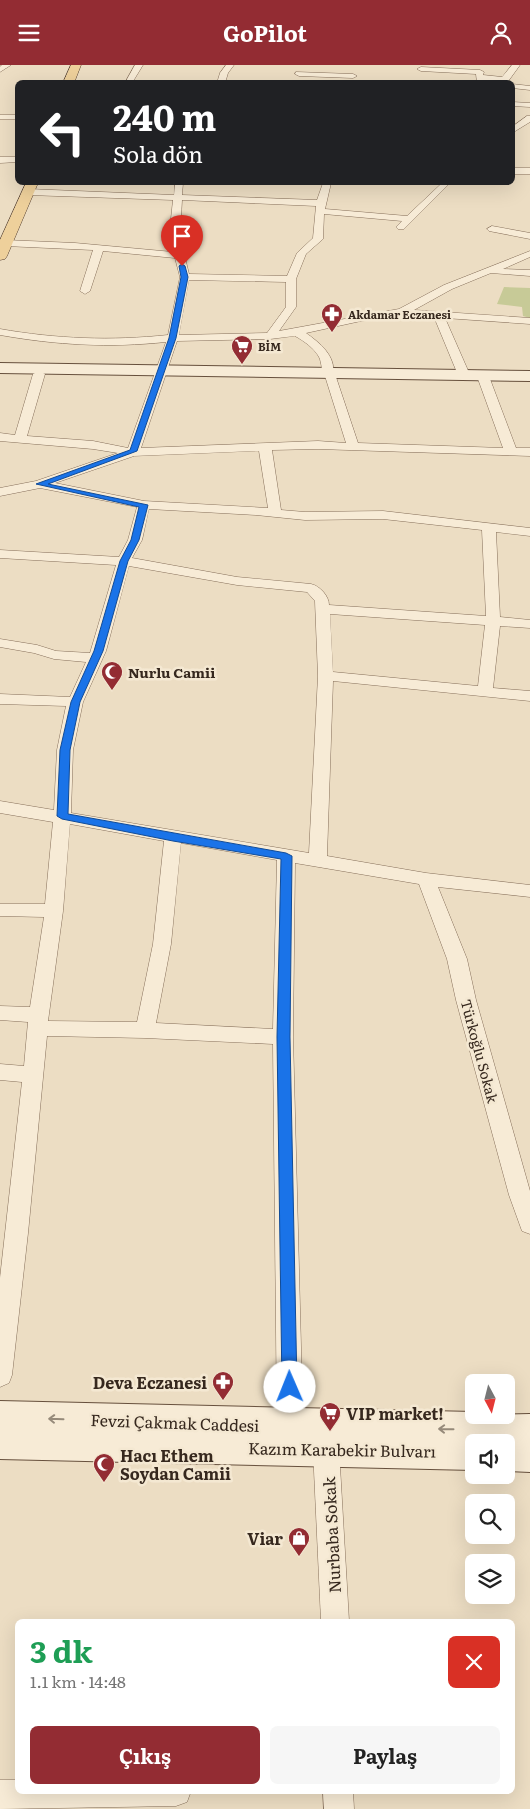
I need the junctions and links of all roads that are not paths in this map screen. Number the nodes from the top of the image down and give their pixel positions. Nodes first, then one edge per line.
1 (76, 65) edge
2 (83, 65) edge
3 (139, 65) edge
4 (230, 65) edge
5 (304, 65) edge
6 (516, 65) edge
7 (421, 70) edge
8 (299, 74) junction
9 (353, 76) edge
10 (69, 80) edge
11 (77, 80) edge
12 (130, 80) edge
13 (222, 80) edge
14 (296, 80) edge
15 (480, 80) edge
16 (504, 80) edge
17 (515, 87) edge
18 (530, 88) edge
19 (515, 104) edge
20 (530, 105) edge
21 (0, 117) edge
22 (15, 117) edge
23 (530, 118) edge
24 (515, 129) edge
25 (15, 159) edge
26 (0, 160) edge
27 (515, 171) edge
28 (530, 171) edge
29 (178, 185) edge
30 (326, 185) edge
31 (444, 185) edge
32 (28, 186) edge
33 (179, 197) junction
34 (321, 207) junction
35 (408, 219) junction
36 (492, 229) dead end
37 (398, 230) dead end
38 (530, 236) edge
39 (2, 245) edge
40 (99, 248) junction
41 (530, 254) edge
42 (179, 255) junction
43 (489, 271) junction
44 (530, 273) edge
45 (184, 277) junction
46 (291, 279) junction
47 (85, 291) dead end
48 (402, 312) junction
49 (439, 316) junction
50 (530, 321) edge
51 (0, 332) edge
52 (297, 332) junction
53 (270, 336) junction
54 (172, 338) junction
55 (0, 368) edge
56 (0, 373) edge
57 (161, 373) junction
58 (39, 374) junction
59 (329, 375) junction
60 (464, 375) junction
61 (530, 378) edge
62 (484, 379) junction
63 (0, 437) edge
64 (20, 438) junction
65 (353, 446) junction
66 (265, 447) junction
67 (133, 451) junction
68 (511, 452) junction
69 (530, 452) edge
70 (39, 484) junction
71 (0, 492) edge
72 (144, 505) junction
73 (275, 513) junction
74 (490, 528) junction
75 (530, 533) edge
76 (0, 554) edge
77 (124, 561) junction
78 (323, 609) junction
79 (493, 621) junction
80 (530, 624) edge
81 (0, 643) edge
82 (95, 658) junction
83 (326, 676) junction
84 (485, 691) junction
85 (530, 696) edge
86 (0, 699) edge
87 (75, 702) junction
88 (0, 807) edge
89 (62, 816) junction
90 (173, 837) junction
91 (286, 856) junction
92 (318, 860) junction
93 (426, 879) junction
94 (530, 891) edge
95 (0, 910) edge
96 (54, 911) junction
97 (0, 1013) edge
98 (39, 1022) junction
99 (145, 1030) junction
100 (284, 1037) junction
101 (0, 1072) edge
102 (34, 1075) junction
103 (530, 1224) edge
104 (0, 1375) edge
105 (290, 1425) junction
106 (530, 1431) edge
107 (1, 1440) edge
108 (326, 1449) junction
109 (465, 1452) edge
110 (515, 1453) edge
111 (530, 1454) edge
112 (335, 1619) edge
113 (44, 1794) edge
114 (338, 1794) edge
115 (0, 1795) edge
116 (339, 1809) edge

1 - 10 main road
2 - 11 main road
3 - 12 street
4 - 13 street
5 - 8 street
6 - 16 street
7 - 15 street
8 - 9 street
8 - 14 street
17 - 18 street
19 - 20 street
21 - 22 street
23 - 24 street
25 - 26 street
27 - 28 street
29 - 33 street
30 - 34 street
31 - 35 street
32 - 33 street
32 - 39 main road
33 - 34 street
33 - 42 street
34 - 35 street
34 - 46 street
35 - 37 street
36 - 38 street
39 - 40 street
40 - 42 street
40 - 47 street
41 - 43 street
42 - 45 street
43 - 44 street
43 - 48 street
45 - 46 street
45 - 54 street
46 - 53 street
48 - 49 street
48 - 52 street
49 - 50 street
49 - 60 street
51 - 54 street
52 - 53 street
52 - 59 street
53 - 54 street
54 - 57 street
55 - 57 street
56 - 58 street
57 - 58 street
57 - 59 street
57 - 67 street
58 - 64 street
59 - 60 street
59 - 62 street
59 - 65 street
60 - 61 street
61 - 62 street
62 - 68 street
63 - 64 street
64 - 67 street
65 - 66 street
65 - 68 street
66 - 67 street
66 - 73 street
67 - 70 street
68 - 69 street
70 - 71 street
70 - 72 street
72 - 73 street
72 - 77 street
73 - 74 street
74 - 75 street
74 - 79 street
76 - 77 street
77 - 78 street
77 - 82 street
78 - 79 street
78 - 83 street
79 - 80 street
79 - 84 street
81 - 82 street
82 - 87 street
83 - 84 street
83 - 92 street
84 - 85 street
86 - 87 street
87 - 89 street
88 - 89 street
89 - 90 street
89 - 96 street
90 - 91 street
90 - 99 street
91 - 92 street
91 - 100 street
92 - 93 street
93 - 94 street
93 - 103 street, Türkoğlu Sokak
95 - 96 street
96 - 98 street
97 - 98 street
98 - 99 street
98 - 102 street
99 - 100 street
100 - 105 street
101 - 102 street
102 - 104 street
106 -> 105 street, Fevzi Çakmak Caddesi
105 -> 107 street, Fevzi Çakmak Caddesi
107 - 108 street, Kazım Karabekir Bulvarı
108 - 109 street, Kazım Karabekir Bulvarı
108 - 112 street, Nurbaba Sokak
110 - 111 street
113 - 115 street
114 - 116 street

